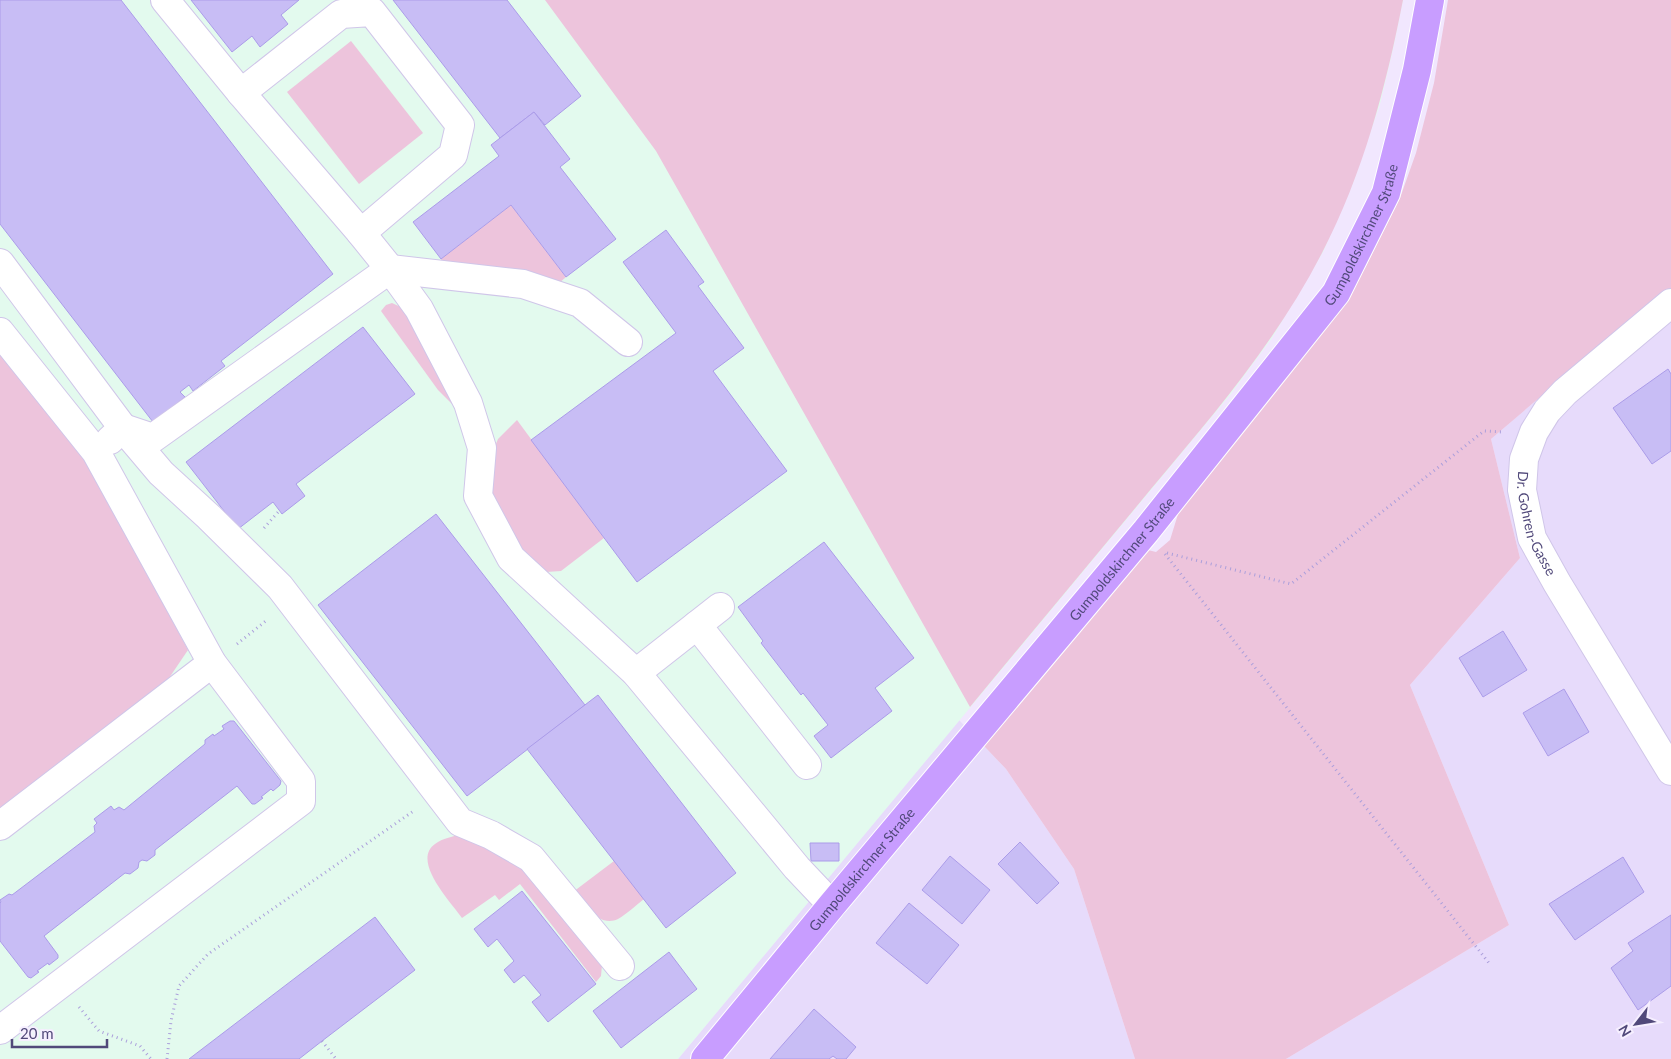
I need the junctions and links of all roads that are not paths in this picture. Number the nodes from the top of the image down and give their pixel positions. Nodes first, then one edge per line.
1 (165, 0) edge
2 (1430, 0) edge
3 (241, 93) junction
4 (361, 233) junction
5 (0, 263) edge
6 (390, 269) junction
7 (1671, 303) edge
8 (0, 332) edge
9 (628, 342) dead end
10 (123, 428) junction
11 (96, 452) junction
12 (720, 606) dead end
13 (697, 624) junction
14 (212, 663) junction
15 (636, 673) junction
16 (806, 765) dead end
17 (1671, 771) edge
18 (0, 826) edge
19 (832, 905) junction
20 (620, 966) dead end
21 (0, 1030) edge
22 (705, 1059) edge

1 - 3 street
2 - 19 main road, Gumpoldskirchner Straße
3 - 4 street
3 - 4 street
4 - 6 street
5 - 10 street
6 - 9 street
6 - 10 street
6 - 15 street
7 - 17 street, Dr. Gohren-Gasse
8 - 11 street
10 - 11 street
10 - 20 street
11 - 14 street
12 - 13 street
13 - 15 street
13 - 16 street
14 - 18 street
14 - 21 street
15 - 19 street
19 - 22 main road, Gumpoldskirchner Straße

